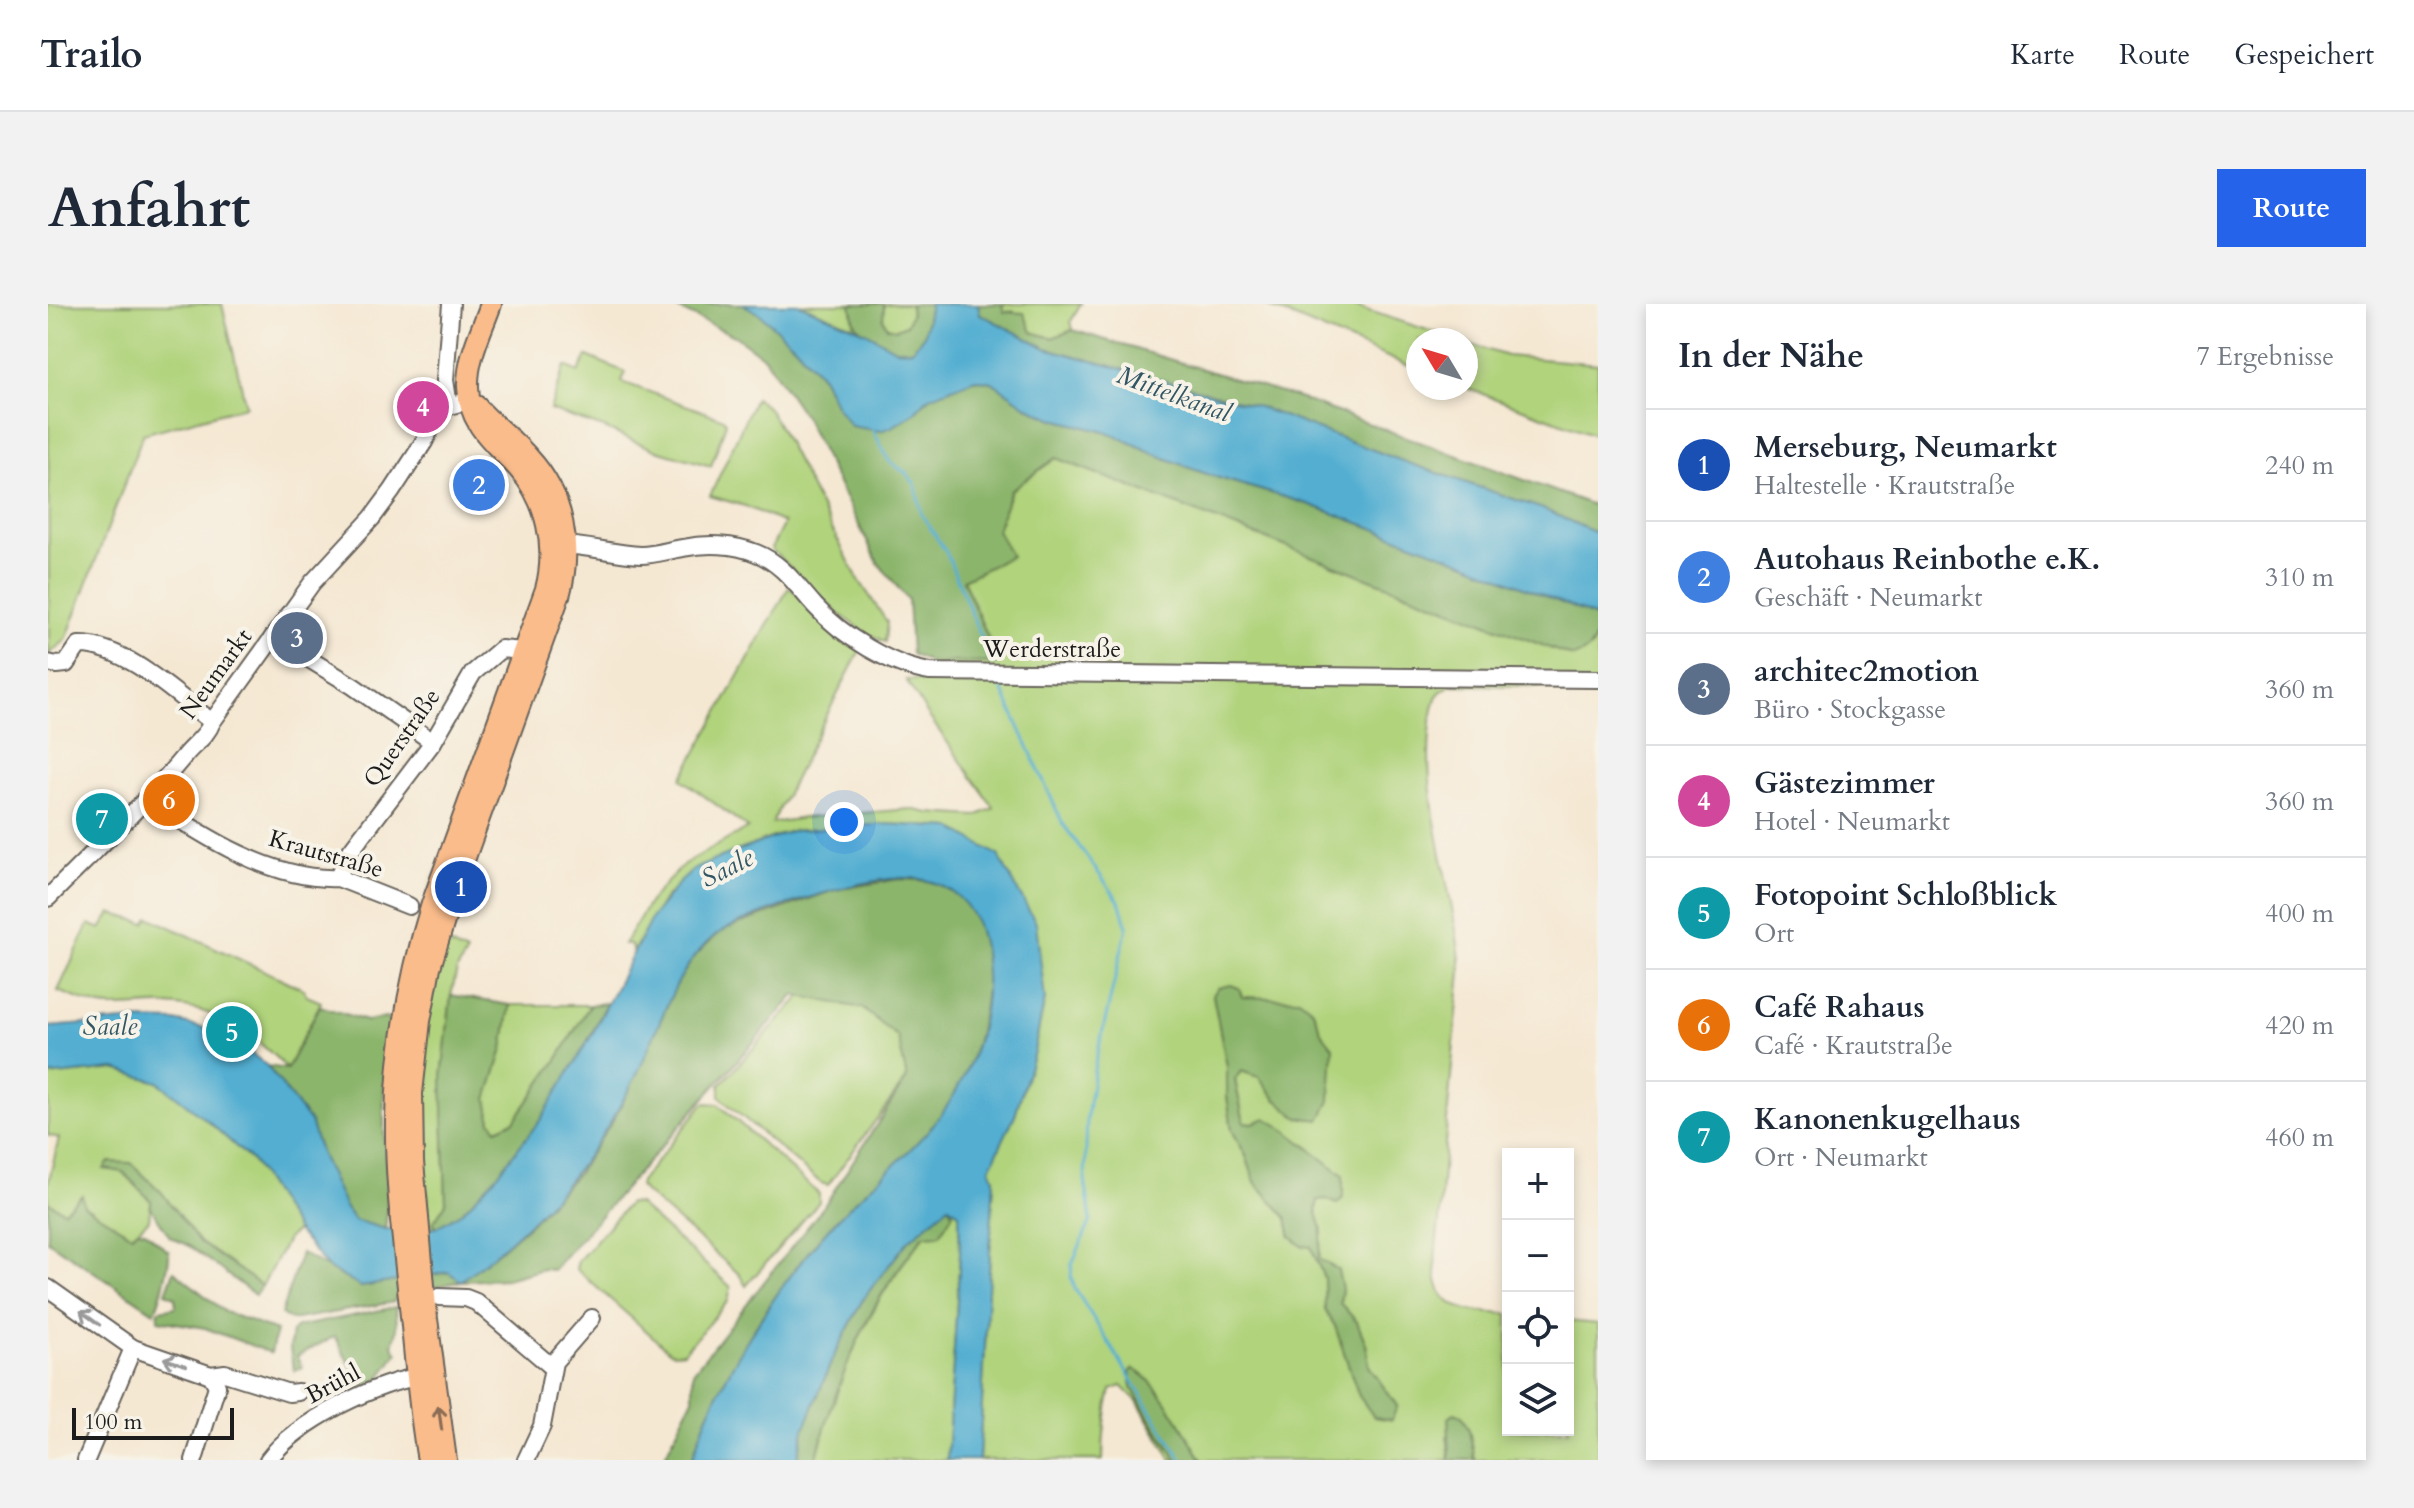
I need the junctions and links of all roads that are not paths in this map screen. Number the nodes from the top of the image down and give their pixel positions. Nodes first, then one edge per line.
1 (451, 304) edge
2 (491, 304) edge
3 (471, 400) junction
4 (449, 406) junction
5 (558, 545) junction
6 (273, 637) junction
7 (523, 651) junction
8 (48, 663) edge
9 (1598, 679) edge
10 (212, 722) junction
11 (433, 742) junction
12 (148, 799) junction
13 (338, 878) junction
14 (48, 898) edge
15 (409, 906) dead end
16 (408, 1201) junction
17 (48, 1288) edge
18 (439, 1297) dead end
19 (592, 1318) dead end
20 (133, 1348) junction
21 (552, 1367) junction
22 (211, 1375) junction
23 (425, 1376) junction
24 (298, 1392) dead end
25 (86, 1460) edge
26 (194, 1460) edge
27 (268, 1460) edge
28 (428, 1460) edge
29 (446, 1460) edge
30 (526, 1460) edge

1 - 4 street
2 - 3 main road
3 - 4 street
3 - 5 main road
4 - 6 street, Neumarkt
5 - 7 main road
5 - 9 street, Werderstraße
5 - 16 main road
6 - 10 street, Neumarkt
6 - 11 street
7 - 11 street, Querstraße
7 - 16 main road
8 - 10 street
10 - 12 street, Neumarkt
11 - 13 street, Querstraße
12 - 13 street, Krautstraße
12 - 14 street, Neumarkt
13 - 15 street, Krautstraße
16 - 23 main road
20 -> 17 street
18 - 21 street
19 - 21 street
22 -> 20 street
20 - 25 street
21 - 30 street
22 - 24 street
22 - 26 street
23 - 27 street, Brühl
23 - 28 main road
29 -> 23 main road

